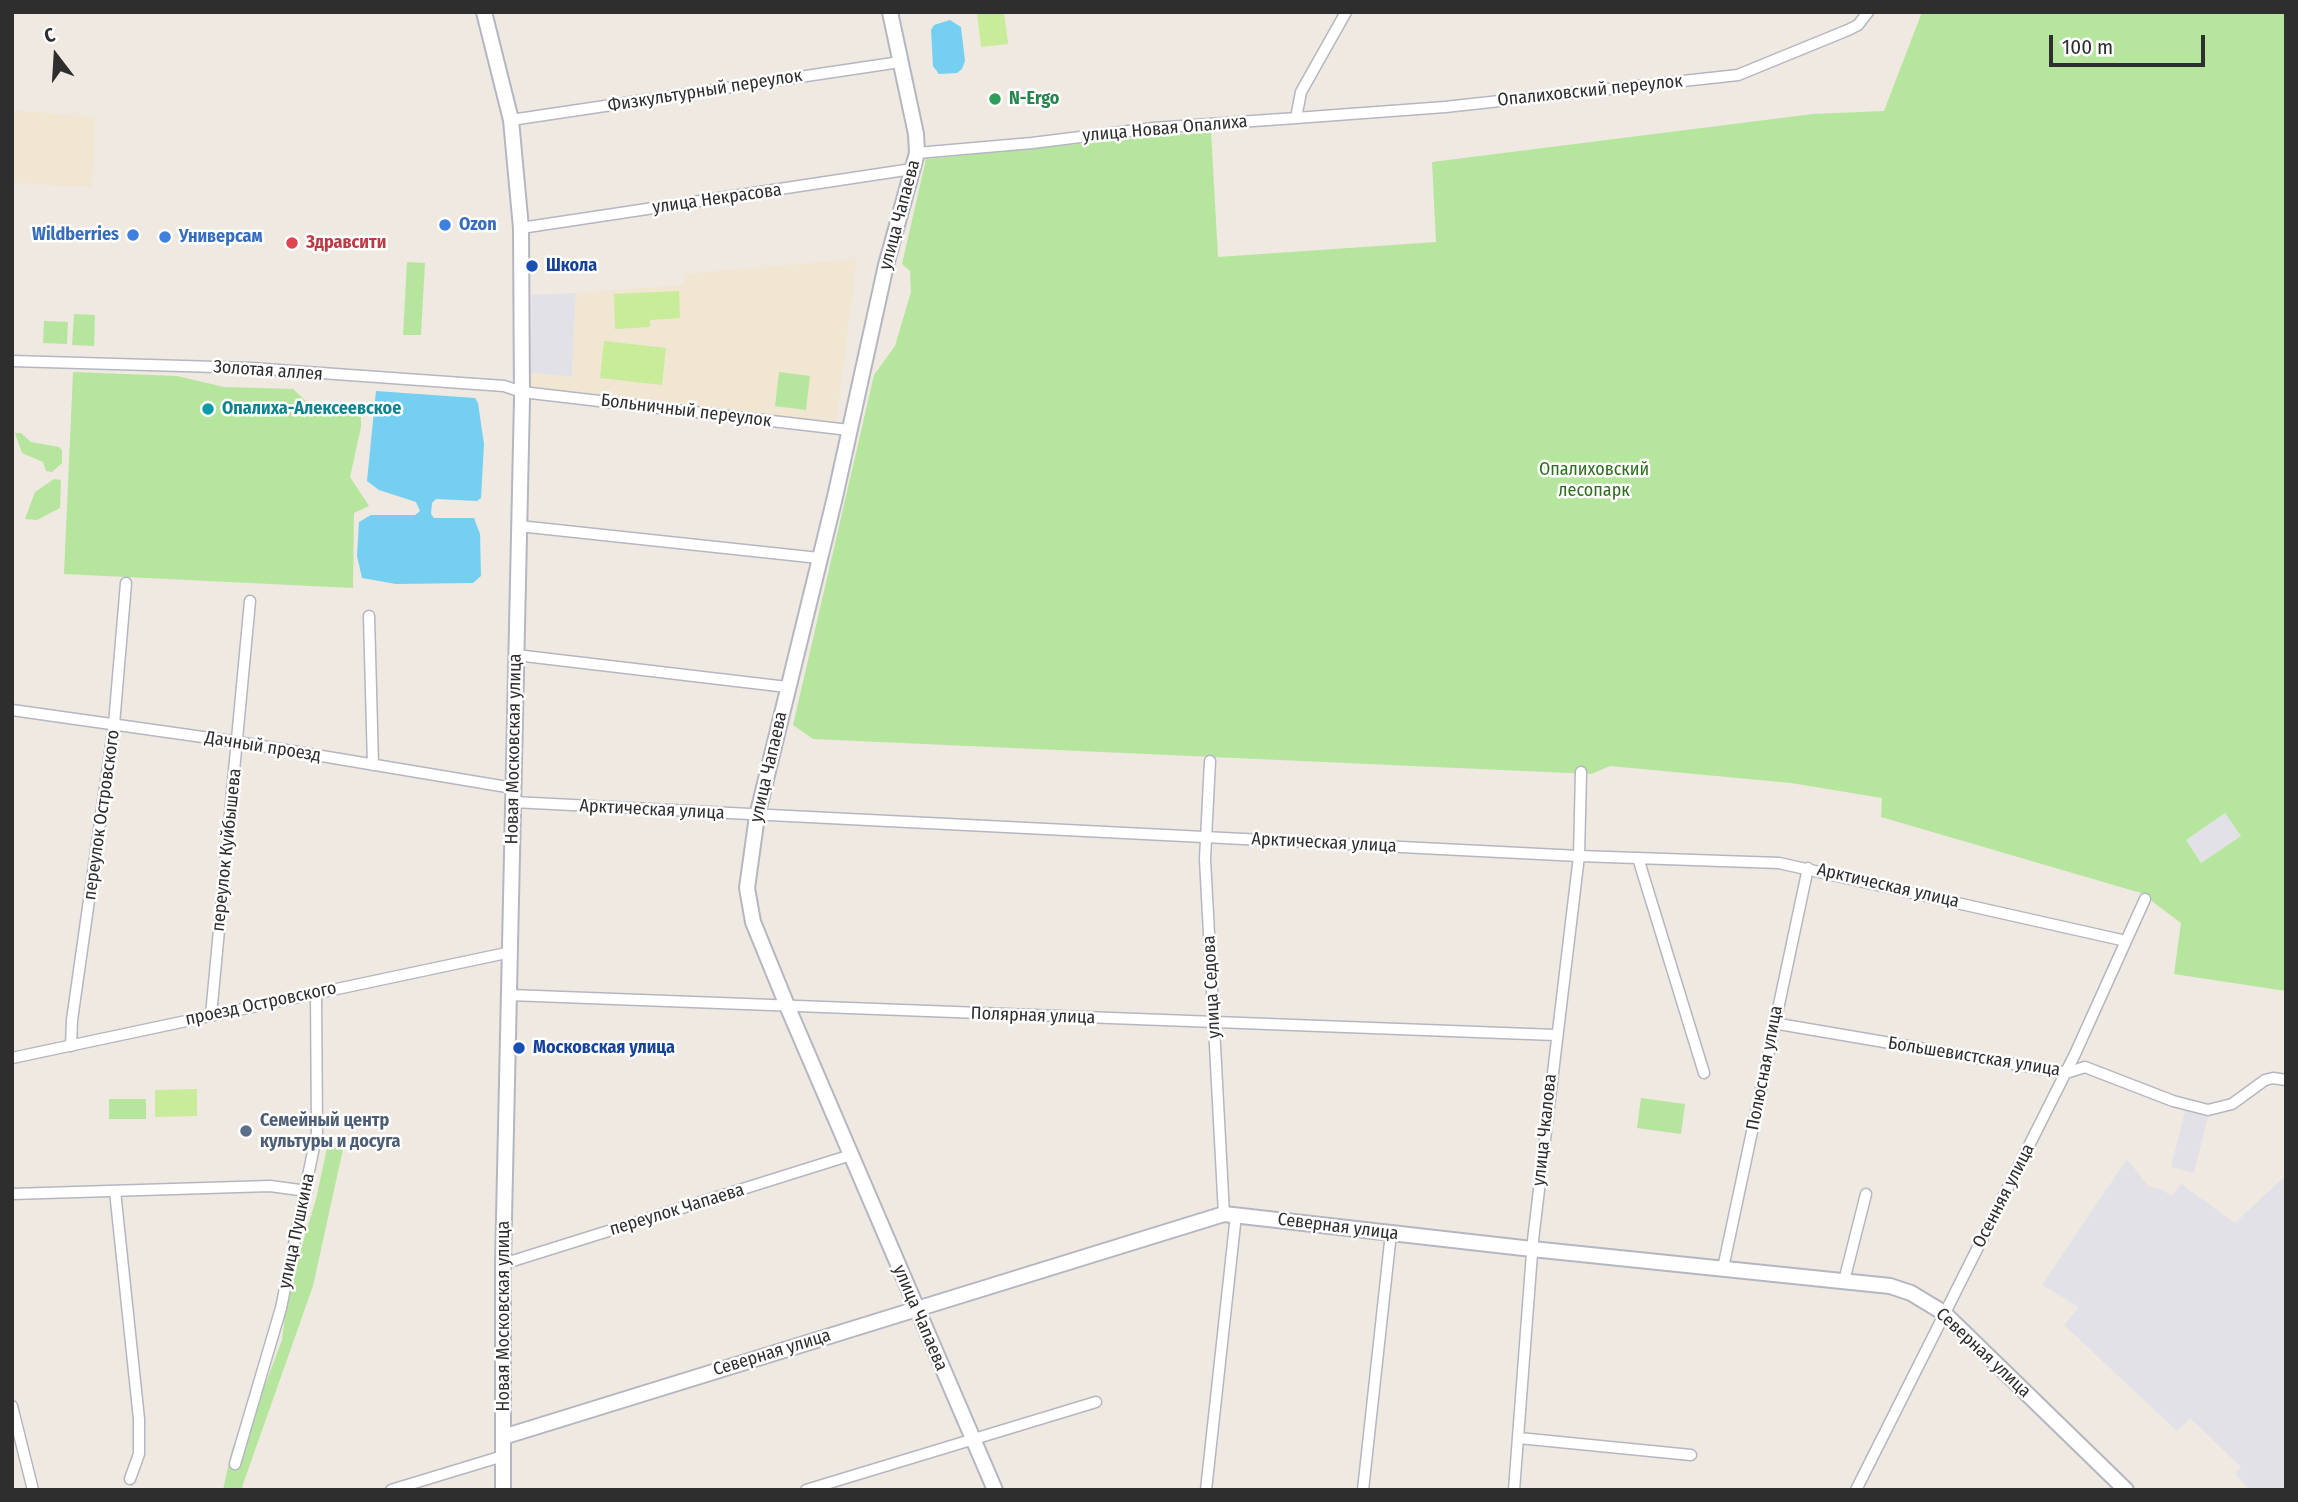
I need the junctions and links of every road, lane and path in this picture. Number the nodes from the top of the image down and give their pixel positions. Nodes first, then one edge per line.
1 (484, 12) edge
2 (890, 12) edge
3 (1346, 12) edge
4 (1868, 12) edge
5 (900, 62) junction
6 (1296, 118) junction
7 (511, 120) junction
8 (917, 153) junction
9 (912, 169) junction
10 (521, 228) junction
11 (12, 361) edge
12 (522, 392) junction
13 (849, 430) junction
14 (519, 526) junction
15 (819, 558) junction
16 (126, 583) dead end
17 (250, 601) dead end
18 (369, 616) dead end
19 (516, 655) junction
20 (787, 687) junction
21 (12, 709) edge
22 (114, 723) junction
23 (238, 742) junction
24 (1210, 761) dead end
25 (373, 765) junction
26 (1581, 772) dead end
27 (513, 795) junction
28 (757, 816) junction
29 (1206, 837) junction
30 (1579, 856) junction
31 (1638, 858) junction
32 (1808, 868) junction
33 (2145, 899) dead end
34 (2126, 941) junction
35 (511, 952) junction
36 (316, 992) junction
37 (510, 995) junction
38 (788, 1008) junction
39 (211, 1015) junction
40 (1214, 1021) junction
41 (1773, 1023) junction
42 (1555, 1035) junction
43 (71, 1046) junction
44 (12, 1058) edge
45 (1704, 1073) dead end
46 (2066, 1073) junction
47 (2286, 1080) edge
48 (851, 1155) junction
49 (115, 1191) junction
50 (307, 1191) junction
51 (12, 1194) edge
52 (1867, 1194) dead end
53 (1230, 1214) junction
54 (1391, 1233) junction
55 (1532, 1250) junction
56 (503, 1264) junction
57 (1723, 1268) junction
58 (1844, 1281) junction
59 (915, 1309) junction
60 (1944, 1313) junction
61 (1096, 1402) dead end
62 (12, 1406) edge
63 (503, 1437) junction
64 (1518, 1438) junction
65 (973, 1439) junction
66 (1691, 1455) dead end
67 (503, 1456) junction
68 (235, 1464) dead end
69 (130, 1479) dead end
70 (33, 1490) edge
71 (391, 1490) edge
72 (503, 1490) edge
73 (807, 1490) edge
74 (995, 1490) edge
75 (1206, 1490) edge
76 (1363, 1490) edge
77 (1514, 1490) edge
78 (1856, 1490) edge
79 (2126, 1490) edge

1 - 7 street, Новая Московская улица
2 - 5 street, улица Чапаева
3 - 6 street
4 - 6 street, Опалиховский переулок
5 - 7 street, Физкультурный переулок
5 - 8 street, улица Чапаева
6 - 8 street, улица Новая Опалиха
7 - 10 street, Новая Московская улица
8 - 9 street, улица Чапаева
9 - 10 street, улица Некрасова
9 - 13 street, улица Чапаева
10 - 12 street, Новая Московская улица
11 - 12 street, Золотая аллея
12 - 13 street, Больничный переулок
12 - 14 street, Новая Московская улица
13 - 15 street, улица Чапаева
14 - 15 street
14 - 19 street, Новая Московская улица
15 - 20 street, улица Чапаева
16 - 22 street, переулок Островского
17 - 23 street, переулок Куйбышева
18 - 25 street
19 - 20 street
19 - 27 street, Новая Московская улица
20 - 28 street, улица Чапаева
21 - 22 street, Дачный проезд
22 - 23 street, Дачный проезд
22 - 43 street, переулок Островского
23 - 25 street, Дачный проезд
23 - 39 street, переулок Куйбышева
24 - 29 street, улица Седова
25 - 27 street, Дачный проезд
26 - 30 street, улица Чкалова
27 - 28 street, Арктическая улица
27 - 35 street, Новая Московская улица
28 - 29 street, Арктическая улица
28 - 38 street, улица Чапаева
29 - 30 street, Арктическая улица
29 - 40 street, улица Седова
30 - 31 street, Арктическая улица
30 - 42 street, улица Чкалова
31 - 32 street, Арктическая улица
31 - 45 street
32 - 34 street, Арктическая улица
32 - 41 street, Полюсная улица
33 - 34 street, Осенняя улица
34 - 46 street, Осенняя улица
35 - 36 street, проезд Островского
35 - 37 street, Новая Московская улица
36 - 39 street, проезд Островского
36 - 50 street, улица Пушкина
37 - 38 street, Полярная улица
37 - 56 street, Новая Московская улица
38 - 40 street, Полярная улица
38 - 48 street, улица Чапаева
39 - 43 street, проезд Островского
40 - 42 street, Полярная улица
40 - 53 street, улица Седова
41 - 46 street, Большевистская улица
41 - 57 street, Полюсная улица
42 - 55 street, улица Чкалова
43 - 44 street, проезд Островского
46 - 47 street, Большевистская улица
46 - 60 street, Осенняя улица
48 - 56 street, переулок Чапаева
48 - 59 street, улица Чапаева
49 - 50 street
49 - 51 street
49 - 69 street
50 - 68 street, улица Пушкина
52 - 58 street
53 - 54 street, Северная улица
53 - 59 street, Северная улица
53 - 75 street, улица Седова
54 - 55 street, Северная улица
54 - 76 street
55 - 57 street, Северная улица
55 - 64 street, улица Чкалова
56 - 63 street, Новая Московская улица
57 - 58 street, Северная улица
58 - 60 street, Северная улица
59 - 63 street, Северная улица
59 - 65 street, улица Чапаева
60 - 78 street, Осенняя улица
60 - 79 street, Северная улица
61 - 65 street
62 - 70 street
63 - 67 street, Новая Московская улица
64 - 66 street
64 - 77 street, улица Чкалова
65 - 73 street
65 - 74 street, улица Чапаева
67 - 71 street
67 - 72 street, Новая Московская улица

